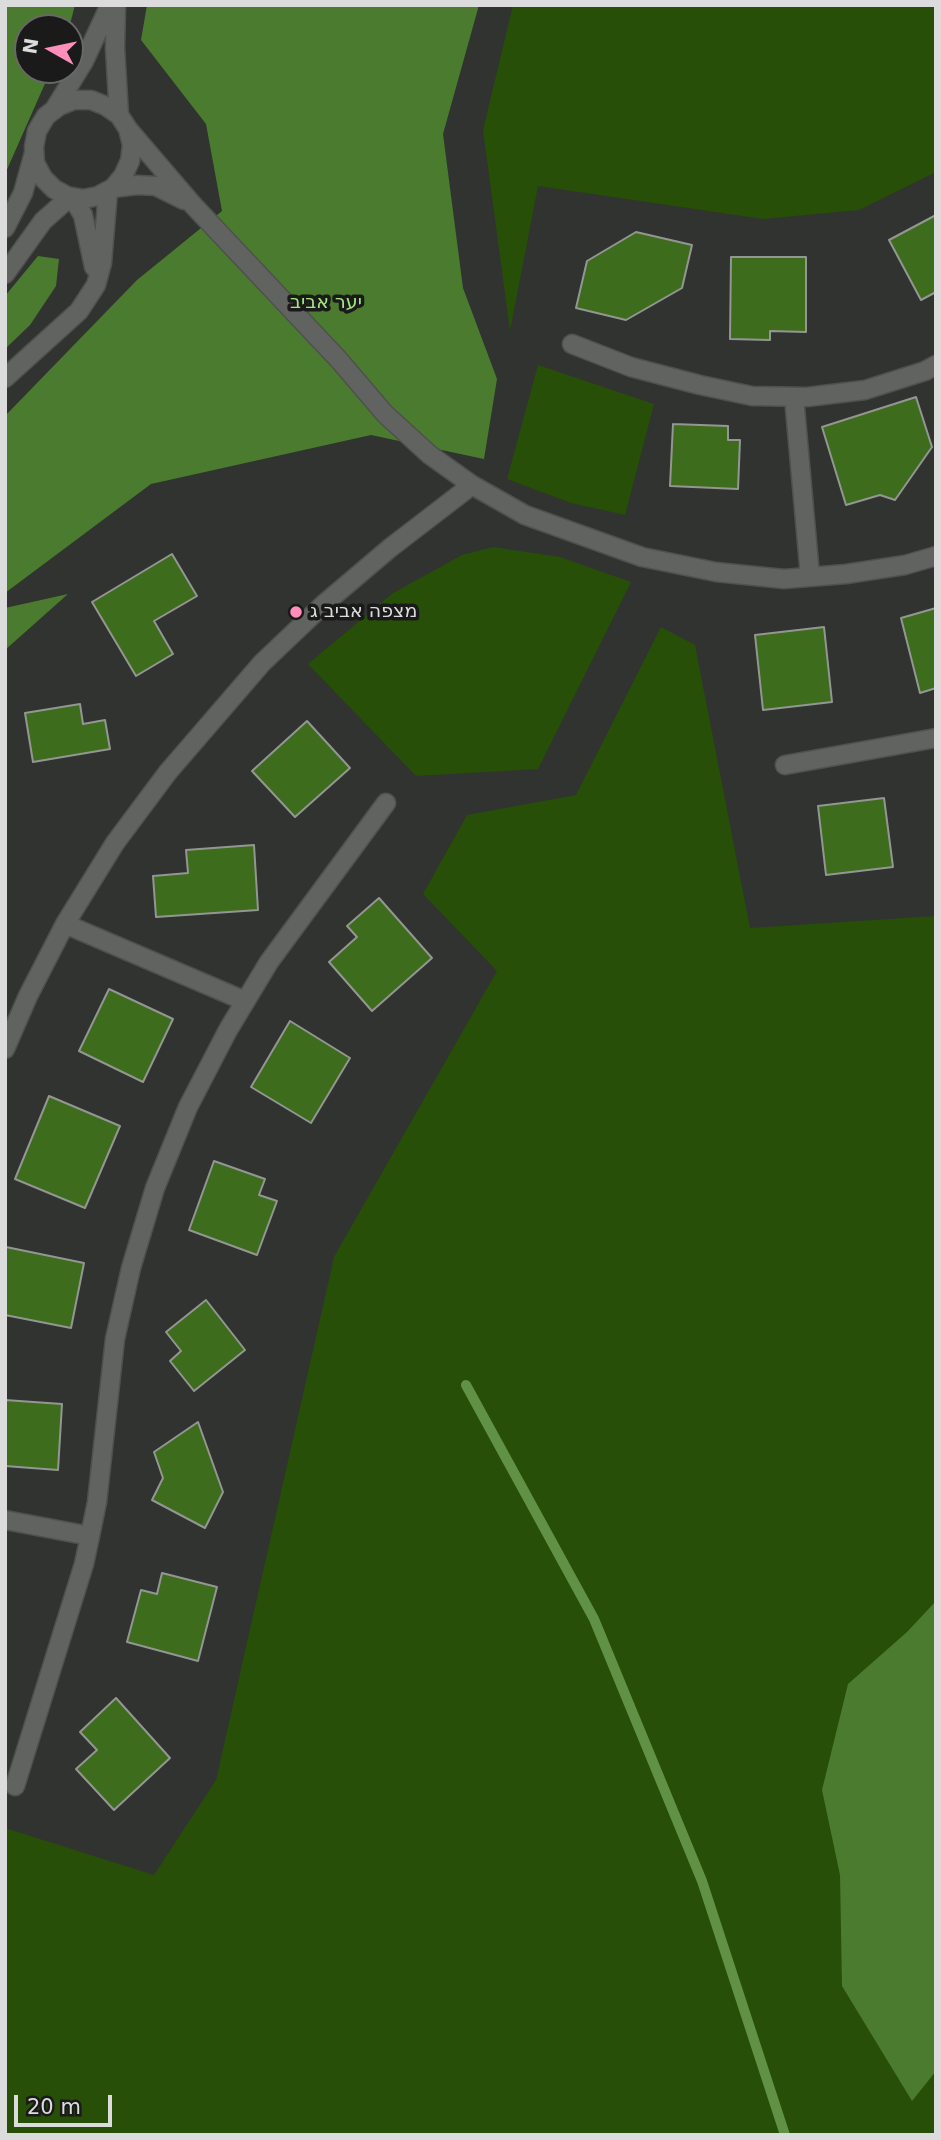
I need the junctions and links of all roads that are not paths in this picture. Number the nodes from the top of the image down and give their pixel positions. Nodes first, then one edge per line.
1 (110, 5) edge
2 (116, 5) edge
3 (52, 111) junction
4 (123, 122) junction
5 (34, 153) junction
6 (110, 189) junction
7 (71, 197) junction
8 (193, 205) junction
9 (5, 228) edge
10 (5, 274) edge
11 (96, 285) junction
12 (572, 344) dead end
13 (936, 365) edge
14 (5, 378) edge
15 (794, 397) junction
16 (472, 485) junction
17 (936, 556) edge
18 (810, 576) junction
19 (936, 738) edge
20 (786, 765) dead end
21 (386, 803) dead end
22 (65, 924) junction
23 (245, 1001) junction
24 (5, 1049) edge
25 (5, 1520) edge
26 (90, 1536) junction
27 (15, 1786) dead end

1 - 3 street
2 - 4 street
3 - 4 street
3 - 5 street
4 - 6 street
4 - 8 street
5 - 7 street
5 - 9 street
6 - 7 street
6 - 8 street
6 - 11 street
7 - 10 street
7 - 11 street
8 - 16 street
11 - 14 street
12 - 15 street
13 - 15 street
15 - 18 street
16 - 18 street
16 - 22 street
17 - 18 street
19 - 20 street
21 - 23 street
22 - 23 street
22 - 24 street
23 - 26 street
25 - 26 street
26 - 27 street

